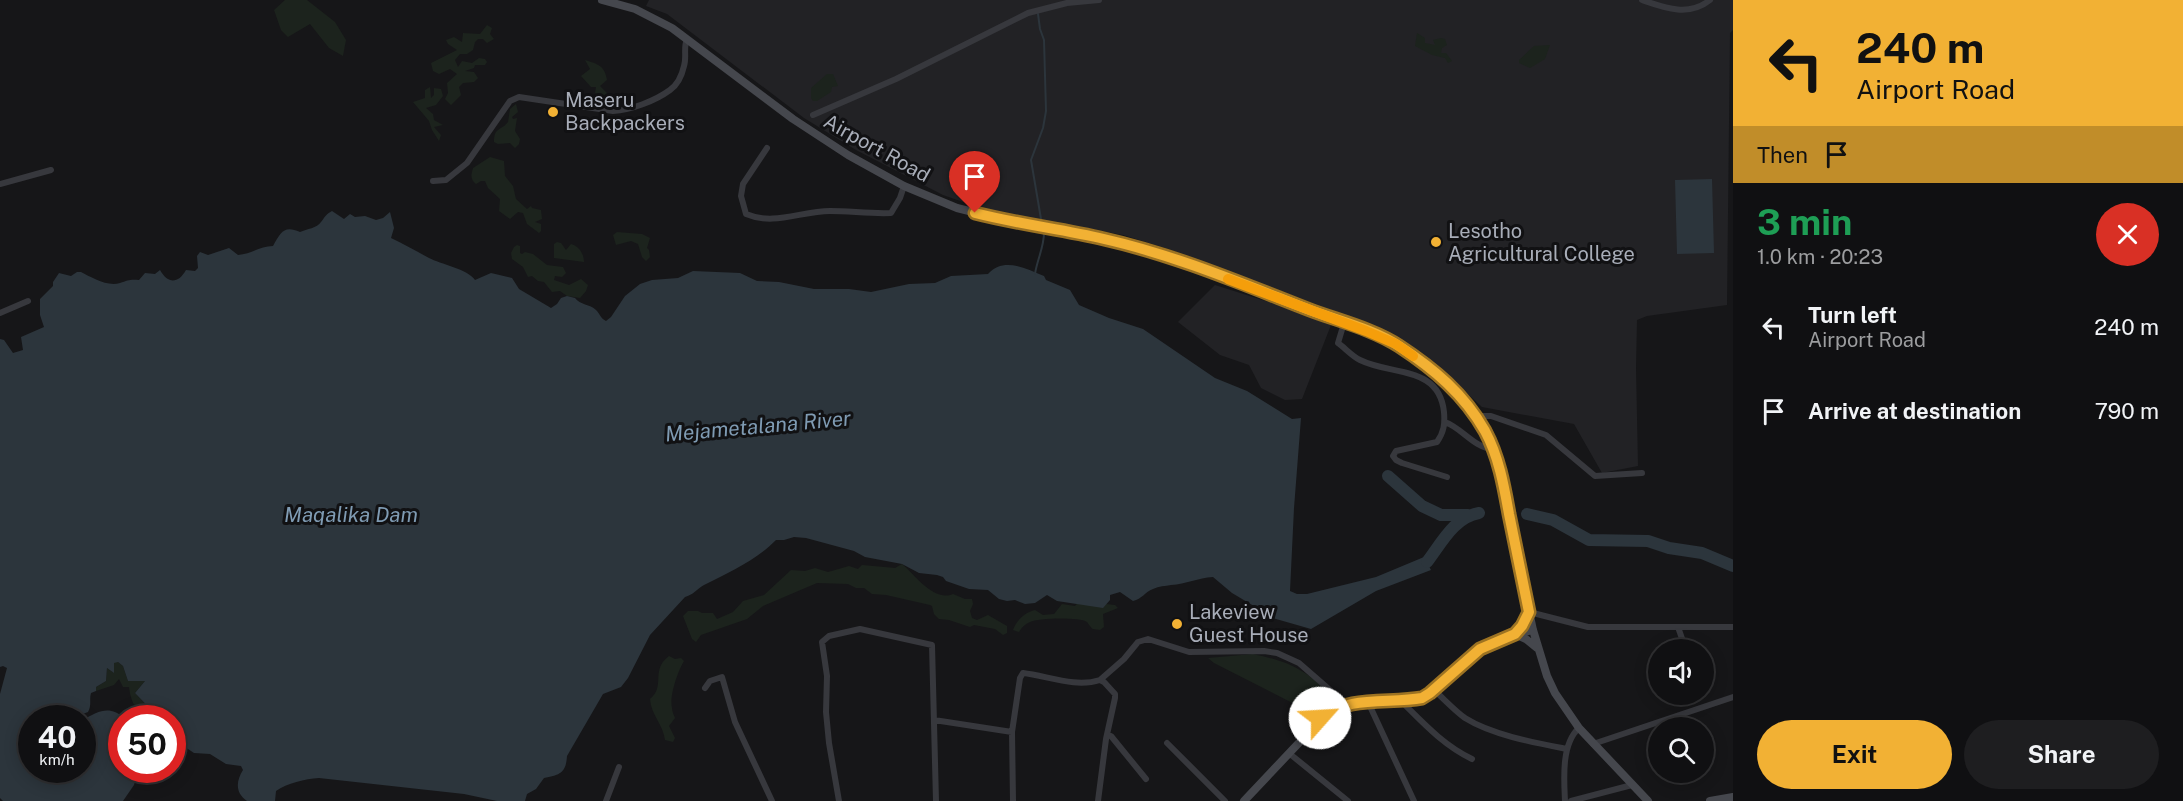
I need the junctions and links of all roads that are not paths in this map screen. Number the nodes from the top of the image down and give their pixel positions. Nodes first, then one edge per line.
1 (602, 0) edge
2 (1099, 0) edge
3 (1642, 0) edge
4 (1710, 0) edge
5 (687, 39) junction
6 (813, 115) dead end
7 (767, 148) dead end
8 (51, 170) dead end
9 (433, 181) dead end
10 (0, 184) edge
11 (904, 186) junction
12 (28, 301) dead end
13 (0, 313) edge
14 (1344, 323) junction
15 (1475, 416) junction
16 (1445, 422) junction
17 (1493, 448) junction
18 (1642, 473) dead end
19 (1447, 477) dead end
20 (1529, 612) junction
21 (1678, 627) junction
22 (1733, 627) edge
23 (1533, 630) junction
24 (1515, 634) junction
25 (1682, 639) edge
26 (1540, 650) junction
27 (1100, 680) junction
28 (705, 688) dead end
29 (1434, 690) junction
30 (1733, 697) edge
31 (1404, 700) junction
32 (1368, 702) junction
33 (1342, 706) junction
34 (934, 720) junction
35 (1579, 729) junction
36 (1012, 732) junction
37 (1108, 735) junction
38 (1167, 743) dead end
39 (1593, 744) junction
40 (1567, 748) junction
41 (1290, 754) junction
42 (1472, 759) dead end
43 (619, 767) dead end
44 (1146, 779) dead end
45 (1632, 785) junction
46 (1733, 797) edge
47 (606, 801) edge
48 (772, 801) edge
49 (839, 801) edge
50 (936, 801) edge
51 (1013, 801) edge
52 (1098, 801) edge
53 (1225, 801) edge
54 (1244, 801) edge
55 (1348, 801) edge
56 (1414, 801) edge
57 (1565, 801) edge
58 (1571, 801) edge
59 (1648, 801) edge
60 (1710, 801) edge

1 - 5 main road, Airport Road
2 - 6 street
3 - 4 street
5 - 9 street
5 - 11 main road, Airport Road
7 - 11 street
8 - 10 street
11 - 14 main road, Airport Road
12 - 13 street
14 - 15 main road, Airport Road
14 - 16 street
15 - 17 main road, Airport Road
15 - 18 street
16 - 17 street
16 - 19 street
17 - 20 main road, Airport Road
20 - 21 street
20 - 23 main road, Airport Road
20 - 24 main road
21 - 22 street
21 - 25 street
23 - 24 main road
23 - 26 main road, Airport Road
24 - 26 main road
24 - 29 main road
26 - 35 main road, Airport Road
27 - 33 street
27 - 36 street
27 - 37 street
28 - 48 street
29 - 31 main road
29 - 40 street
30 - 39 street
31 - 32 main road
31 - 42 street
32 - 33 main road
32 - 56 street
33 - 41 main road
34 - 36 street
34 - 49 street
34 - 50 street
35 - 39 main road, Airport Road
35 - 40 street
36 - 51 street
37 - 44 street
37 - 52 street
38 - 53 street
39 - 45 main road, Airport Road
40 - 57 street
41 - 54 main road
41 - 55 street
43 - 47 street
45 - 58 street
45 - 59 main road, Airport Road
46 - 60 main road

